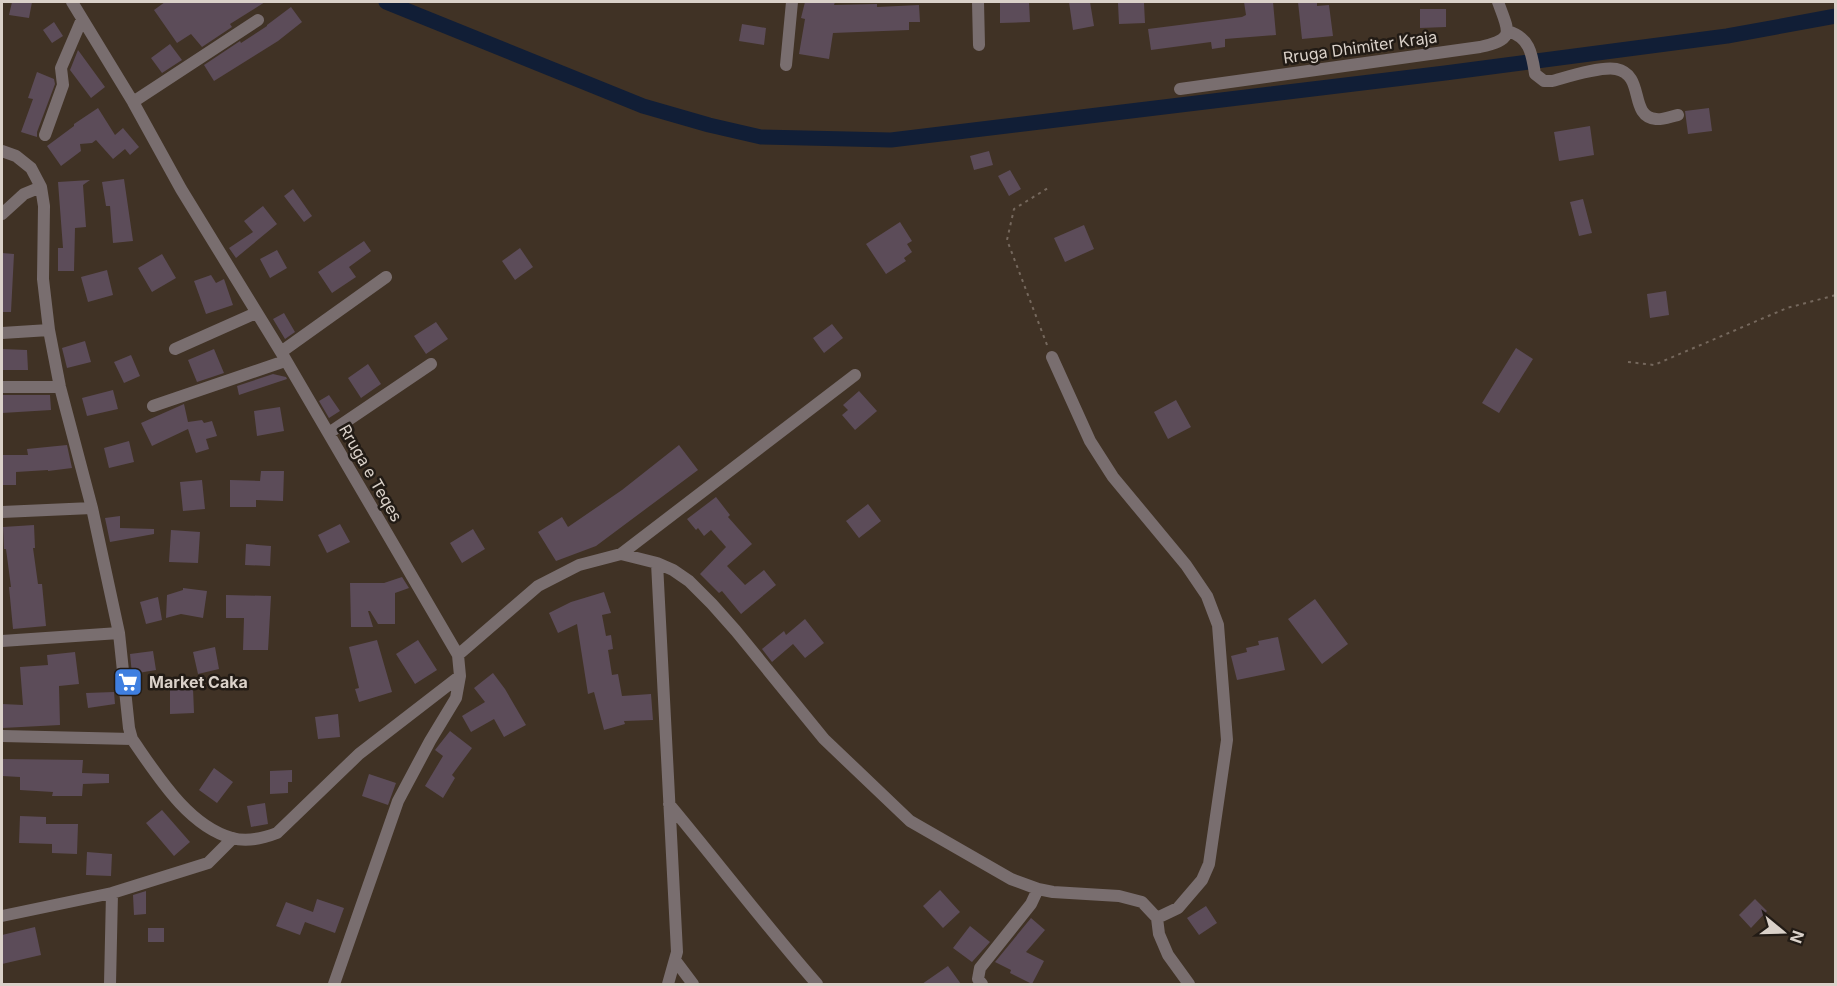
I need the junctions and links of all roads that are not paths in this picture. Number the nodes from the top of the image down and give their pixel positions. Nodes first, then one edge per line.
1 (72, 2) edge
2 (792, 2) edge
3 (978, 2) edge
4 (1498, 2) edge
5 (82, 19) junction
6 (258, 20) dead end
7 (1507, 31) junction
8 (979, 45) dead end
9 (786, 64) dead end
10 (1180, 89) dead end
11 (133, 102) junction
12 (1678, 115) dead end
13 (45, 135) dead end
14 (2, 151) edge
15 (40, 187) junction
16 (2, 214) edge
17 (386, 277) dead end
18 (256, 313) junction
19 (49, 330) junction
20 (2, 333) edge
21 (175, 350) dead end
22 (283, 357) junction
23 (1052, 357) road end
24 (431, 364) dead end
25 (855, 375) dead end
26 (2, 387) edge
27 (60, 387) junction
28 (153, 406) dead end
29 (329, 433) junction
30 (92, 508) junction
31 (2, 512) edge
32 (621, 554) junction
33 (657, 563) junction
34 (119, 633) junction
35 (2, 641) edge
36 (458, 655) junction
37 (460, 676) junction
38 (2, 736) edge
39 (132, 739) junction
40 (669, 804) junction
41 (232, 838) junction
42 (1038, 890) junction
43 (112, 893) junction
44 (2, 916) edge
45 (1157, 918) junction
46 (675, 960) junction
47 (110, 984) edge
48 (334, 984) edge
49 (668, 984) edge
50 (693, 984) edge
51 (817, 984) edge
52 (982, 984) edge
53 (1189, 984) edge

1 - 5 street, Rruga e Teqes
2 - 9 street
3 - 8 street
4 - 7 street
5 - 11 street, Rruga e Teqes
5 - 13 street
6 - 11 street
7 - 10 street, Rruga Dhimiter Kraja
7 - 12 street
11 - 18 street, Rruga e Teqes
14 - 15 street
15 - 16 street
15 - 19 street
17 - 22 street
18 - 21 street
18 - 22 street, Rruga e Teqes
19 - 20 street
19 - 27 street
22 - 28 street
22 - 29 street, Rruga e Teqes
23 - 45 street
24 - 29 street
25 - 32 street
26 - 27 street
27 - 30 street
29 - 36 street, Rruga e Teqes
30 - 31 street
30 - 34 street
32 - 33 street
32 - 36 street
33 - 40 street
33 - 42 street
34 - 35 street
34 - 39 street
36 - 37 street, Rruga e Teqes
37 - 41 street
37 - 48 street, Rruga e Teqes
38 - 39 street
39 - 41 street
40 - 46 street
40 - 51 street
41 - 43 street
42 - 45 street
42 - 52 street
43 - 44 street
43 - 47 street
45 - 53 street
46 - 49 street
46 - 50 street

